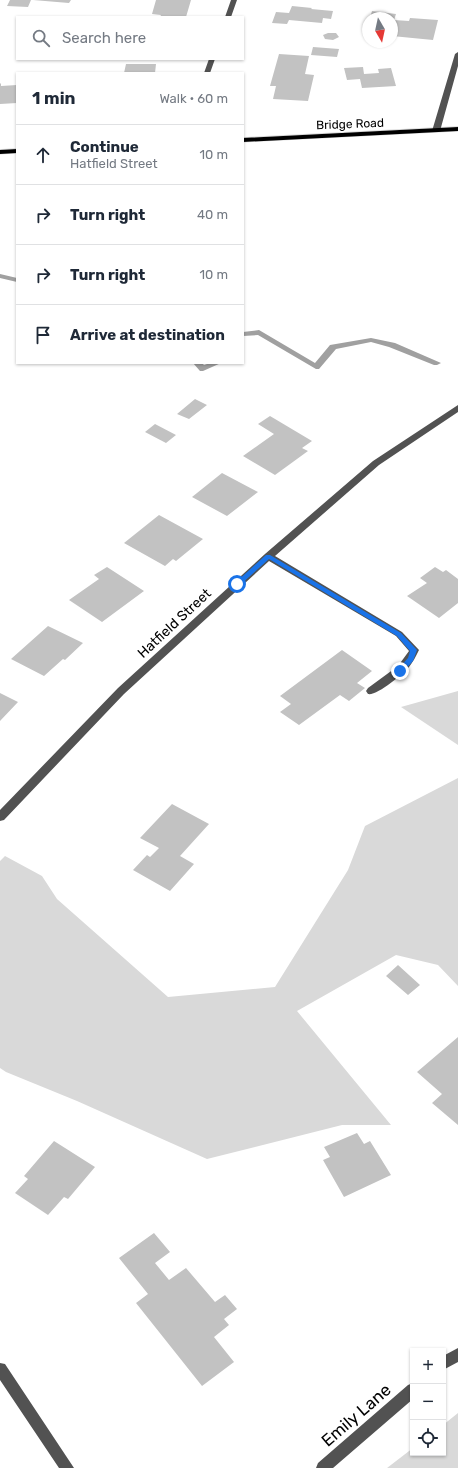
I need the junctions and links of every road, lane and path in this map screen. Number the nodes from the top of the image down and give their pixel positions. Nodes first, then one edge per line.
1 (234, 0) edge
2 (228, 16) edge
3 (458, 54) edge
4 (212, 60) edge
5 (207, 72) edge
6 (458, 130) edge
7 (436, 131) junction
8 (244, 140) edge
9 (16, 151) edge
10 (0, 152) edge
11 (458, 408) edge
12 (268, 556) junction
13 (371, 690) dead end
14 (0, 817) edge
15 (458, 1354) edge
16 (446, 1362) edge
17 (0, 1369) edge
18 (410, 1393) edge
19 (67, 1468) edge
20 (323, 1468) edge

1 - 2 street
3 - 7 street
4 - 5 street
6 - 7 main road, Bridge Road
7 - 8 main road, Bridge Road
9 - 10 main road
11 - 12 street, Hatfield Street
12 - 13 street
12 - 14 street, Hatfield Street
15 - 16 street
17 - 19 street
18 - 20 street, Emily Lane

